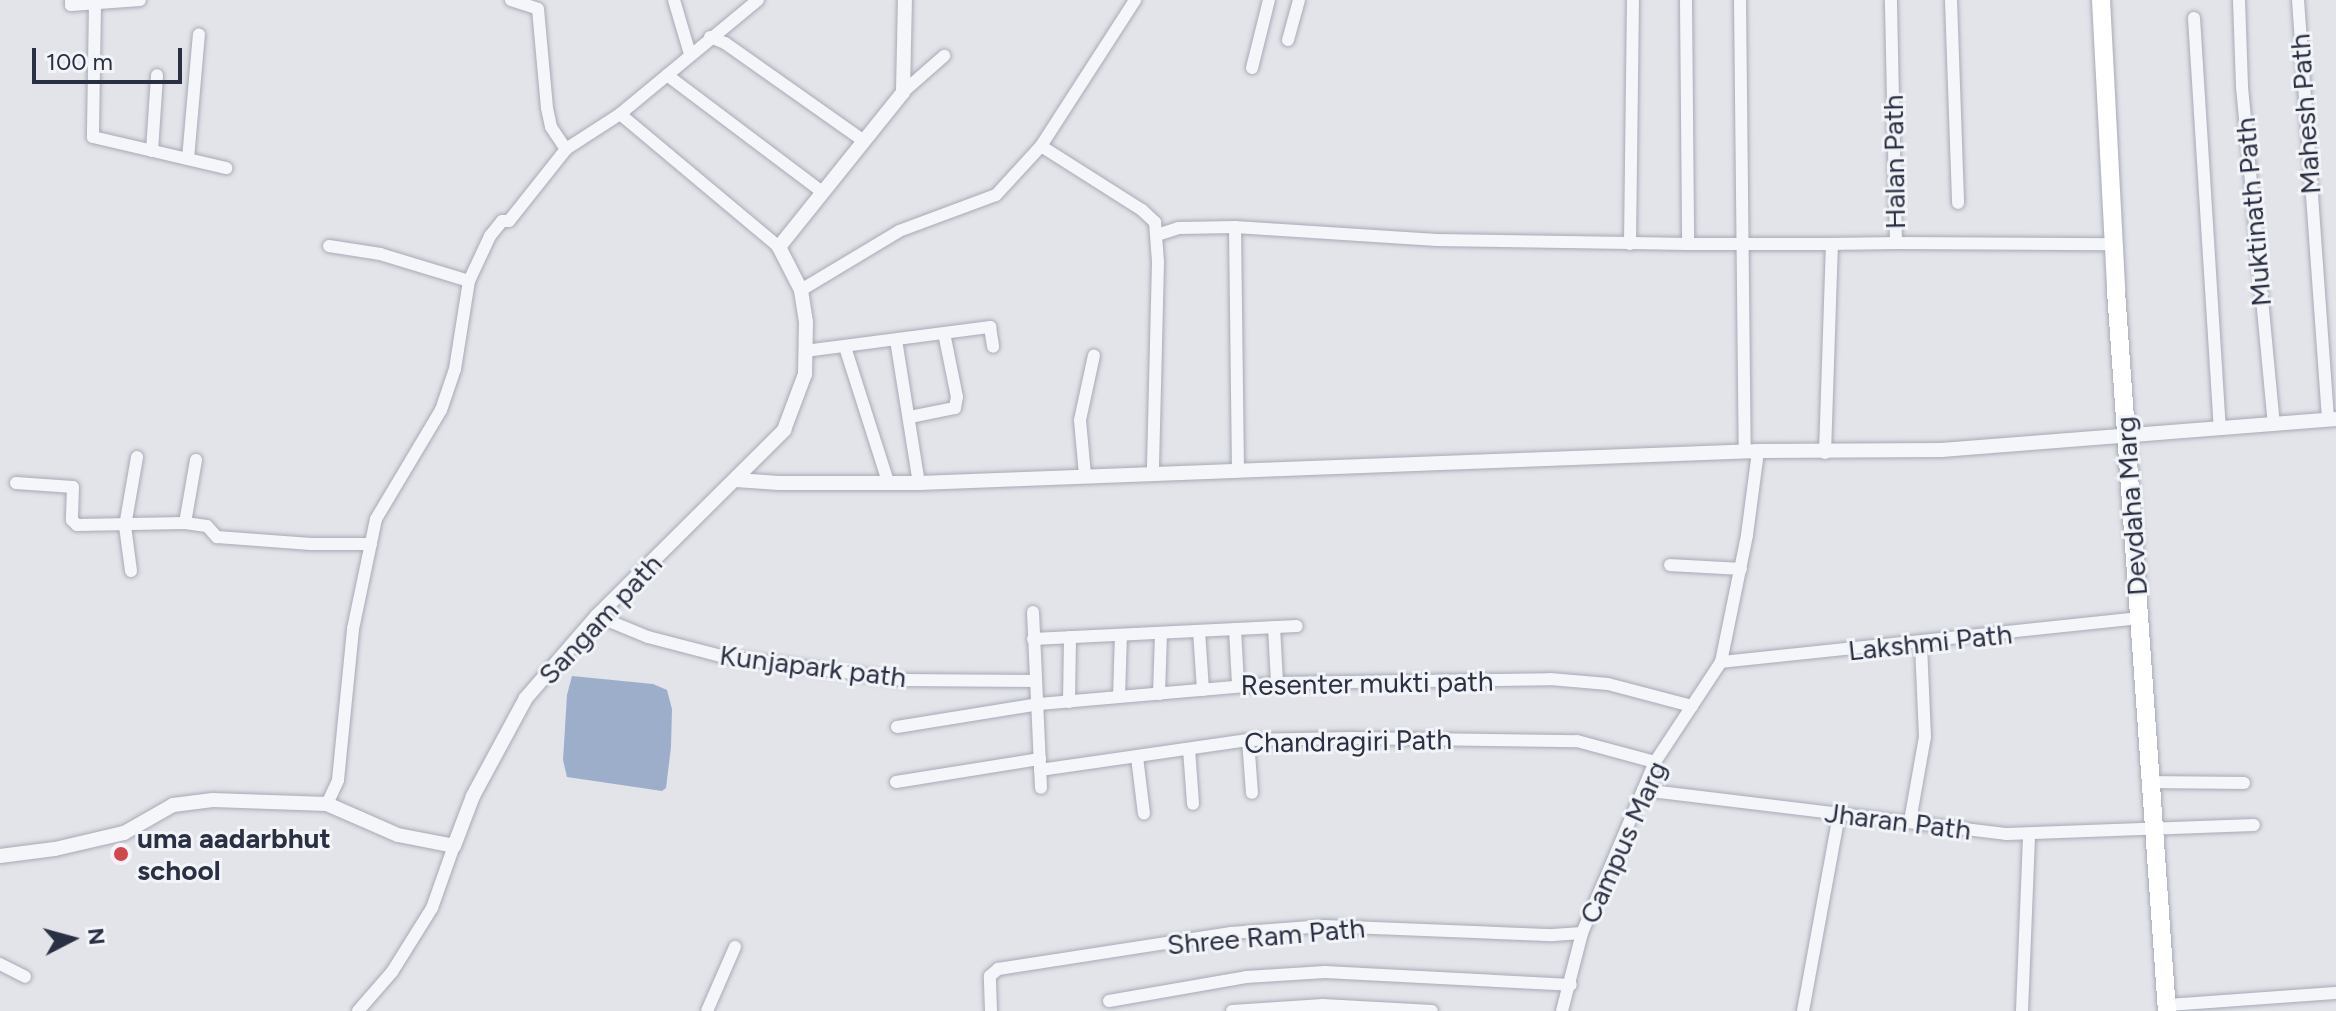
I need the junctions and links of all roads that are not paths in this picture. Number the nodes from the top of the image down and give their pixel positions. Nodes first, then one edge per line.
1 (71, 0) edge
2 (140, 0) edge
3 (511, 0) edge
4 (674, 0) edge
5 (758, 0) edge
6 (905, 0) edge
7 (1135, 0) edge
8 (1269, 0) edge
9 (1299, 0) edge
10 (1633, 0) edge
11 (1686, 0) edge
12 (1740, 0) edge
13 (1891, 0) edge
14 (1951, 0) edge
15 (2101, 0) edge
16 (2239, 0) edge
17 (2298, 0) edge
18 (95, 4) junction
19 (2194, 18) dead end
20 (199, 34) dead end
21 (710, 37) junction
22 (1288, 40) dead end
23 (690, 54) junction
24 (944, 56) dead end
25 (1252, 68) dead end
26 (157, 75) dead end
27 (667, 75) junction
28 (903, 92) junction
29 (620, 114) junction
30 (864, 141) junction
31 (1041, 146) junction
32 (566, 149) junction
33 (152, 151) junction
34 (188, 159) junction
35 (226, 168) dead end
36 (822, 192) junction
37 (1958, 203) dead end
38 (1235, 227) junction
39 (1157, 235) junction
40 (1896, 243) junction
41 (1630, 244) junction
42 (1688, 244) junction
43 (1743, 244) junction
44 (1832, 244) junction
45 (2114, 244) junction
46 (329, 246) dead end
47 (779, 247) junction
48 (469, 281) junction
49 (801, 290) junction
50 (944, 333) junction
51 (896, 340) junction
52 (845, 347) junction
53 (993, 347) dead end
54 (805, 351) junction
55 (1094, 355) dead end
56 (910, 417) junction
57 (2332, 420) edge
58 (2274, 424) junction
59 (2220, 427) junction
60 (2127, 436) junction
61 (1751, 451) junction
62 (1825, 453) junction
63 (137, 457) dead end
64 (196, 460) dead end
65 (1238, 471) junction
66 (1153, 473) junction
67 (1085, 475) junction
68 (736, 480) junction
69 (888, 482) junction
70 (16, 483) dead end
71 (919, 483) junction
72 (185, 523) junction
73 (125, 526) junction
74 (371, 544) junction
75 (1670, 565) dead end
76 (1741, 569) junction
77 (131, 571) dead end
78 (1033, 612) dead end
79 (597, 616) junction
80 (2139, 618) junction
81 (1297, 626) dead end
82 (1274, 627) junction
83 (1235, 629) junction
84 (1199, 631) junction
85 (1161, 633) junction
86 (1121, 635) junction
87 (1070, 637) junction
88 (1033, 639) junction
89 (1921, 644) junction
90 (1721, 662) junction
91 (1035, 681) junction
92 (1277, 683) junction
93 (1238, 685) junction
94 (1203, 690) junction
95 (1159, 694) junction
96 (1119, 697) junction
97 (1069, 702) junction
98 (1039, 704) junction
99 (1692, 706) junction
100 (897, 727) dead end
101 (1248, 740) junction
102 (1189, 749) junction
103 (1137, 757) junction
104 (1655, 762) junction
105 (1040, 765) junction
106 (896, 782) dead end
107 (2151, 782) junction
108 (2244, 783) dead end
109 (1041, 788) dead end
110 (1643, 790) junction
111 (1252, 793) dead end
112 (327, 804) junction
113 (1193, 804) dead end
114 (1144, 814) dead end
115 (1839, 814) junction
116 (1910, 821) junction
117 (2254, 825) dead end
118 (2153, 827) junction
119 (2029, 834) junction
120 (454, 846) junction
121 (0, 856) edge
122 (1582, 933) junction
123 (735, 947) dead end
124 (0, 964) edge
125 (25, 977) dead end
126 (1571, 985) junction
127 (2336, 993) edge
128 (1109, 1001) dead end
129 (2167, 1008) edge
130 (358, 1011) edge
131 (707, 1011) edge
132 (991, 1011) edge
133 (1232, 1011) edge
134 (1432, 1011) edge
135 (1562, 1011) edge
136 (1803, 1011) edge
137 (2022, 1011) edge

1 - 18 street
2 - 18 street
3 - 32 street
4 - 23 street
5 - 21 street
6 - 28 street
7 - 31 street
8 - 25 street
9 - 22 street
10 - 41 street
11 - 42 street
12 - 43 street, Campus Marg
13 - 40 street, Halan Path
14 - 37 street
15 - 45 main road, Devdaha Marg
16 - 58 street, Muktinath Path
17 - 57 street, Mahesh Path
18 - 33 street
19 - 59 street
20 - 34 street
21 - 23 street
21 - 30 street
23 - 27 street
24 - 28 street
26 - 33 street
27 - 29 street
27 - 36 street
28 - 30 street
29 - 32 street
29 - 47 street
30 - 36 street
31 - 39 street
31 - 49 street
32 - 48 street
33 - 34 street
34 - 35 street
36 - 47 street
38 - 39 street, Halan Path
38 - 41 street, Halan Path
38 - 65 street
39 - 66 street
40 - 44 street, Halan Path
40 - 45 street
41 - 42 street, Halan Path
42 - 43 street, Halan Path
43 - 44 street, Halan Path
43 - 61 street, Campus Marg
44 - 62 street
45 - 60 main road, Devdaha Marg
46 - 48 street
47 - 49 street, Sangam path
48 - 74 street
49 - 54 street, Sangam path
50 - 51 street
50 - 53 street
50 - 56 street
51 - 52 street
51 - 56 street
52 - 54 street
52 - 69 street
54 - 68 street, Sangam path
55 - 67 street
56 - 71 street
57 - 58 street
58 - 59 street
59 - 60 street
60 - 62 street
60 - 80 main road, Devdaha Marg
61 - 62 street
61 - 65 street
61 - 76 street, Campus Marg
63 - 73 street
64 - 72 street
65 - 66 street
66 - 67 street
67 - 71 street
68 - 69 street
68 - 79 street, Sangam path
69 - 71 street
70 - 73 street
72 - 73 street
72 - 74 street
73 - 77 street
74 - 112 street
75 - 76 street
76 - 90 street, Campus Marg
78 - 88 street
79 - 91 street, Kunjapark path
79 - 120 street, Sangam path
80 - 89 street, Lakshmi Path
80 - 107 main road, Devdaha Marg
81 - 82 street
82 - 83 street
82 - 92 street
83 - 84 street
83 - 93 street
84 - 85 street
84 - 94 street
85 - 86 street
85 - 95 street
86 - 87 street
86 - 96 street
87 - 88 street
87 - 97 street
88 - 91 street
89 - 90 street, Lakshmi Path
89 - 116 street
90 - 99 street, Campus Marg
91 - 98 street
92 - 93 street, Resenter mukti path
92 - 99 street, Resenter mukti path
93 - 94 street, Resenter mukti path
94 - 95 street, Resenter mukti path
95 - 96 street, Resenter mukti path
96 - 97 street, Resenter mukti path
97 - 98 street, Resenter mukti path
98 - 100 street, Resenter mukti path
98 - 105 street
99 - 104 street, Campus Marg
101 - 102 street, Chandragiri Path
101 - 104 street, Chandragiri Path
101 - 111 street
102 - 103 street, Chandragiri Path
102 - 113 street
103 - 105 street, Chandragiri Path
103 - 114 street
104 - 110 street, Campus Marg
105 - 106 street, Chandragiri Path
105 - 109 street
107 - 108 street
107 - 118 main road, Devdaha Marg
110 - 115 street, Jharan Path
110 - 122 street, Campus Marg
112 - 120 street
112 - 121 street
115 - 116 street, Jharan Path
115 - 136 street
116 - 119 street, Jharan Path
117 - 118 street, Jharan Path
118 - 119 street, Jharan Path
118 - 129 main road, Devdaha Marg
119 - 137 street
120 - 130 street
122 - 126 street, Campus Marg
122 - 132 street, Shree Ram Path
123 - 131 street
124 - 125 street
126 - 128 street
126 - 135 street, Campus Marg
127 - 129 street
133 - 134 street

